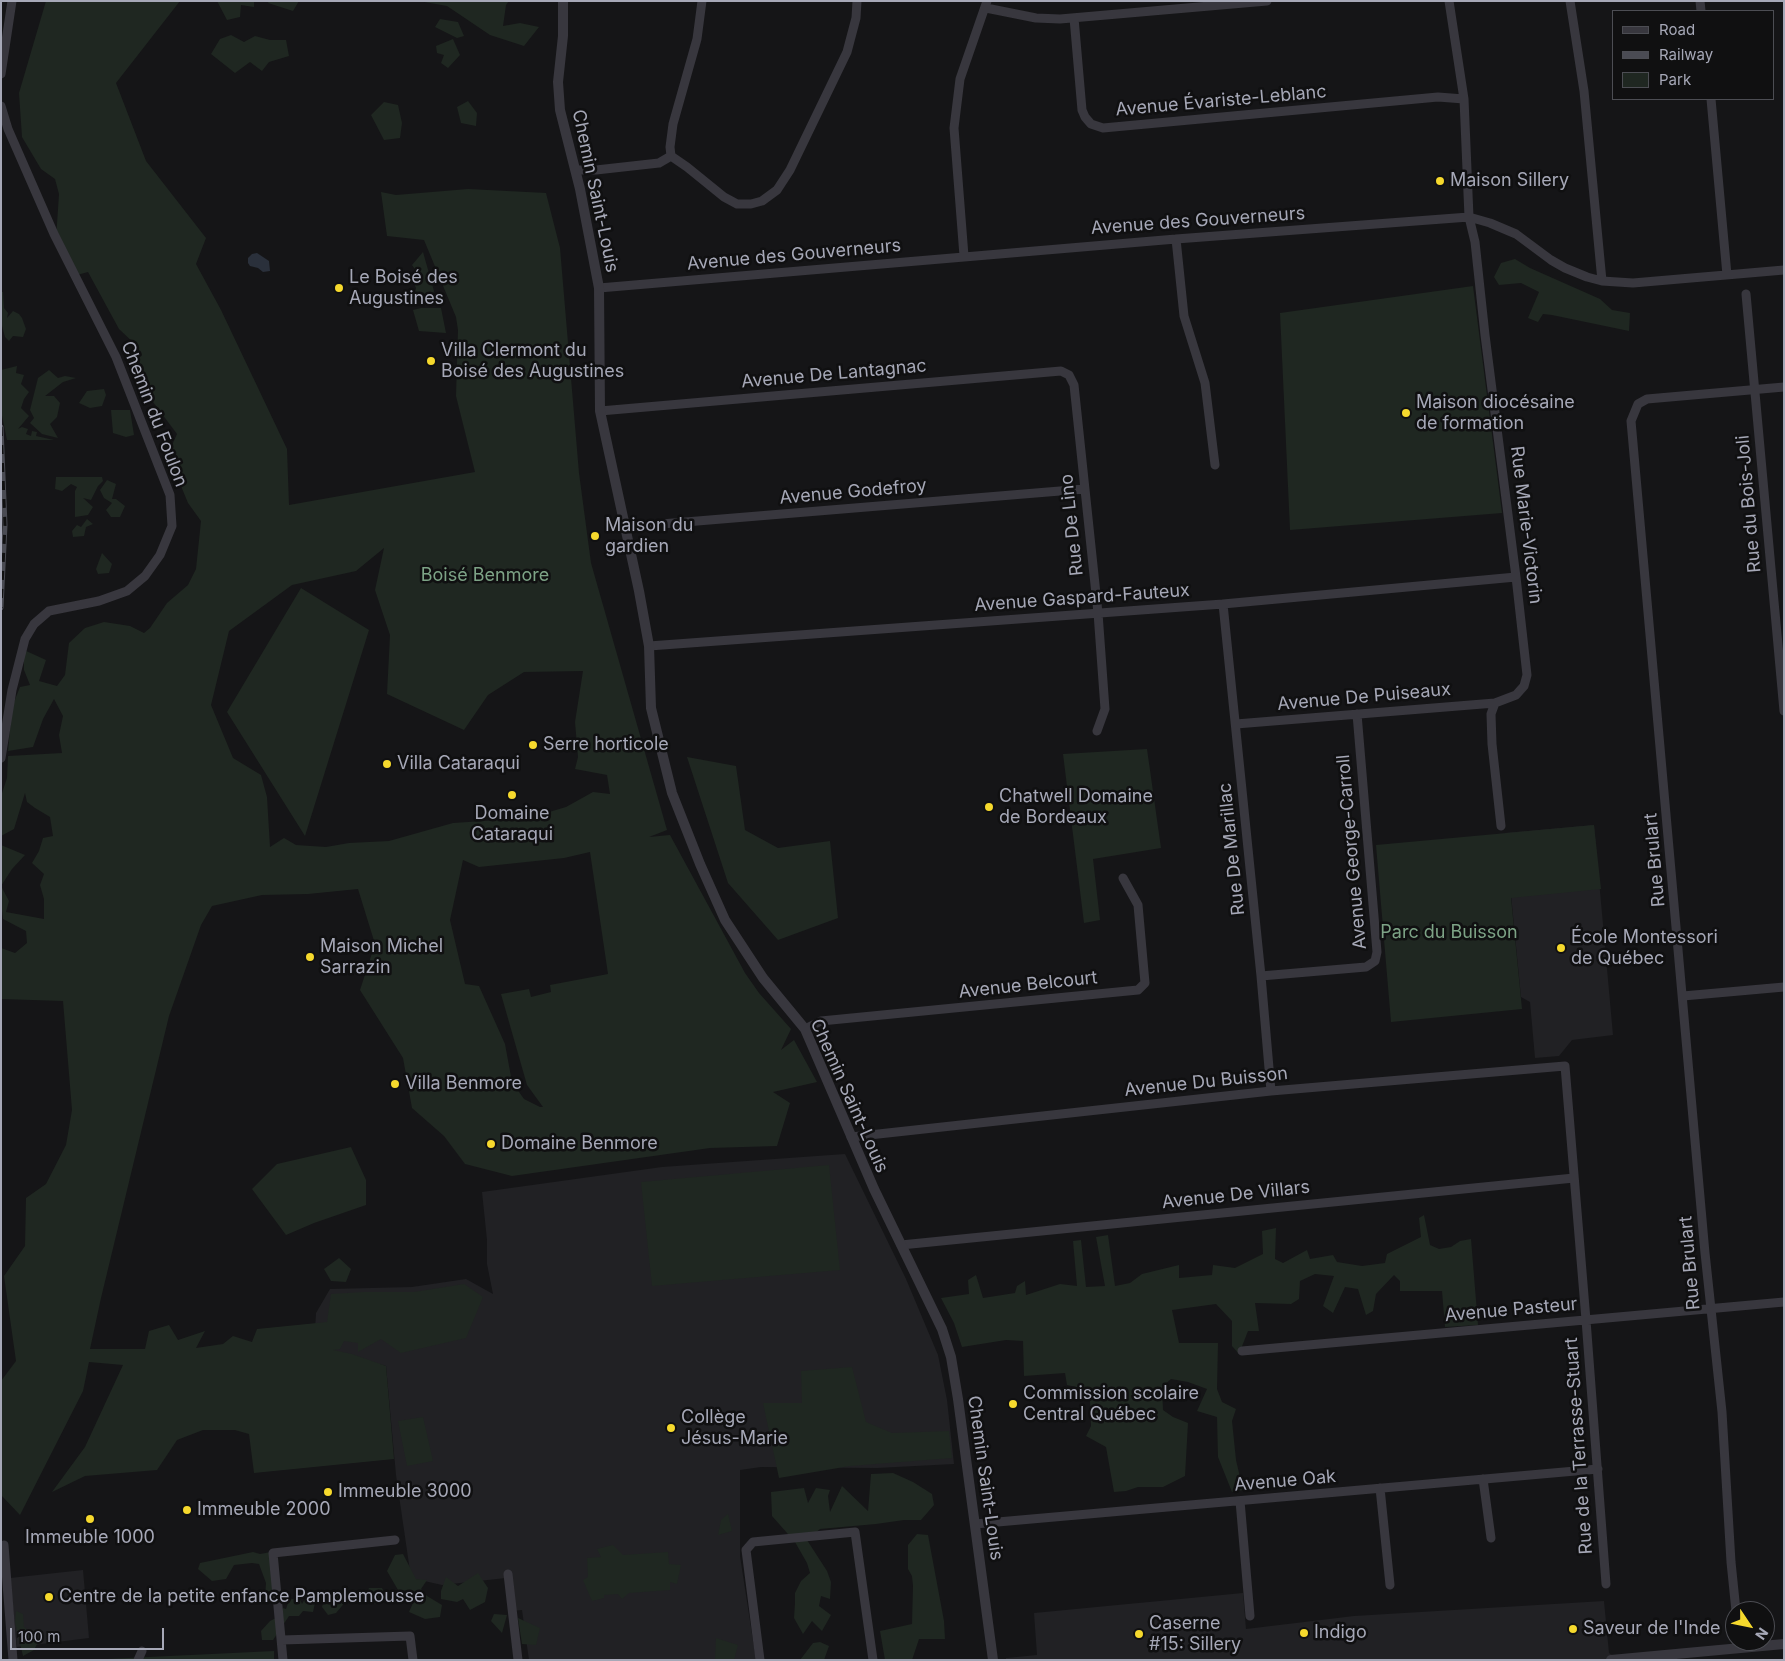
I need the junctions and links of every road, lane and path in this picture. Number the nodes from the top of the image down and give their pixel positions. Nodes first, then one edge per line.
1 (12, 1) edge
2 (562, 1) edge
3 (702, 1) edge
4 (857, 1) edge
5 (1267, 1) edge
6 (1448, 1) edge
7 (1570, 1) edge
8 (986, 4) edge
9 (1074, 18) junction
10 (1, 74) edge
11 (1464, 99) junction
12 (1711, 100) edge
13 (1, 106) edge
14 (671, 156) junction
15 (576, 170) junction
16 (1469, 217) junction
17 (1176, 239) junction
18 (964, 256) junction
19 (1784, 270) edge
20 (1727, 275) junction
21 (1602, 281) junction
22 (599, 288) junction
23 (1746, 294) dead end
24 (1069, 375) joint
25 (1784, 387) edge
26 (1755, 389) junction
27 (600, 411) junction
28 (1215, 465) dead end
29 (1084, 489) junction
30 (626, 527) junction
31 (1516, 577) junction
32 (1223, 604) junction
33 (1098, 613) junction
34 (649, 646) junction
35 (1495, 703) junction
36 (1784, 711) edge
37 (1357, 714) junction
38 (1236, 724) junction
39 (1096, 731) dead end
40 (1, 758) edge
41 (1501, 826) dead end
42 (1123, 878) dead end
43 (1261, 976) junction
44 (1784, 987) edge
45 (1683, 996) junction
46 (805, 1029) junction
47 (1565, 1066) joint
48 (1271, 1092) junction
49 (851, 1136) junction
50 (1574, 1178) junction
51 (901, 1245) junction
52 (1784, 1302) edge
53 (1710, 1308) junction
54 (1586, 1320) junction
55 (1242, 1351) dead end
56 (1598, 1469) junction
57 (1483, 1479) junction
58 (1380, 1488) junction
59 (1240, 1501) junction
60 (975, 1524) junction
61 (1491, 1538) dead end
62 (395, 1540) dead end
63 (4, 1545) dead end
64 (508, 1574) dead end
65 (1606, 1584) dead end
66 (1390, 1585) dead end
67 (1735, 1601) edge
68 (1250, 1616) dead end
69 (282, 1640) junction
70 (1725, 1646) edge
71 (142, 1651) dead end
72 (13, 1660) edge
73 (138, 1660) edge
74 (284, 1660) edge
75 (413, 1660) edge
76 (518, 1660) edge
77 (760, 1660) edge
78 (873, 1660) edge
79 (992, 1660) edge
80 (1615, 1660) edge

1 - 10 street
2 - 15 street, Chemin Saint-Louis
3 - 14 street
4 - 14 street
5 - 9 street
6 - 11 street, Rue Marie-Victorin
7 - 21 street
8 - 9 street
8 - 18 street
9 - 11 street, Avenue Évariste-Leblanc
11 - 16 street, Rue Marie-Victorin
12 - 20 street
13 - 40 street, Chemin du Foulon
14 - 15 street
15 - 22 street, Chemin Saint-Louis
16 - 17 street, Avenue des Gouverneurs
16 - 21 street, Avenue des Gouverneurs
16 - 31 street, Rue Marie-Victorin
17 - 18 street, Avenue des Gouverneurs
17 - 28 street
18 - 22 street, Avenue des Gouverneurs
19 - 20 street, Avenue des Gouverneurs
20 - 21 street, Avenue des Gouverneurs
22 - 27 street, Chemin Saint-Louis
23 - 26 street, Rue du Bois-Joli
24 - 27 street, Avenue De Lantagnac
24 - 29 street, Rue De Lino
25 - 26 street, Rue Brulart
26 - 36 street, Rue du Bois-Joli
26 - 45 street, Rue Brulart
27 - 30 street, Chemin Saint-Louis
29 - 30 street, Avenue Godefroy
29 - 33 street, Rue De Lino
30 - 34 street, Chemin Saint-Louis
31 - 32 street, Avenue Gaspard-Fauteux
31 - 35 street, Rue Marie-Victorin
32 - 33 street, Avenue Gaspard-Fauteux
32 - 38 street, Rue De Marillac
33 - 34 street, Avenue Gaspard-Fauteux
33 - 39 street, Rue De Lino
34 - 46 street, Chemin Saint-Louis
35 - 37 street, Avenue De Puiseaux
35 - 41 street
37 - 38 street, Avenue De Puiseaux
37 - 43 street, Avenue George-Carroll
38 - 43 street, Rue De Marillac
42 - 46 street, Avenue Belcourt
43 - 48 street, Rue De Marillac
44 - 45 street
45 - 53 street, Rue Brulart
46 - 49 street, Chemin Saint-Louis
47 - 48 street, Avenue Du Buisson
47 - 50 street, Rue de la Terrasse-Stuart
48 - 49 street, Avenue Du Buisson
49 - 51 street, Chemin Saint-Louis
50 - 51 street, Avenue De Villars
50 - 54 street, Rue de la Terrasse-Stuart
51 - 60 street, Chemin Saint-Louis
52 - 53 street, Avenue Pasteur
53 - 54 street, Avenue Pasteur
53 - 67 street, Rue Brulart
54 - 55 street, Avenue Pasteur
54 - 56 street, Rue de la Terrasse-Stuart
56 - 57 street, Avenue Oak
56 - 65 street, Rue de la Terrasse-Stuart
57 - 58 street, Avenue Oak
57 - 61 street
58 - 59 street, Avenue Oak
58 - 66 street
59 - 60 street, Avenue Oak
59 - 68 street
60 - 79 street, Chemin Saint-Louis
62 - 69 street
63 - 72 street
64 - 76 street
69 - 74 street
69 - 75 street
70 - 80 street
71 - 73 street
77 - 78 street

